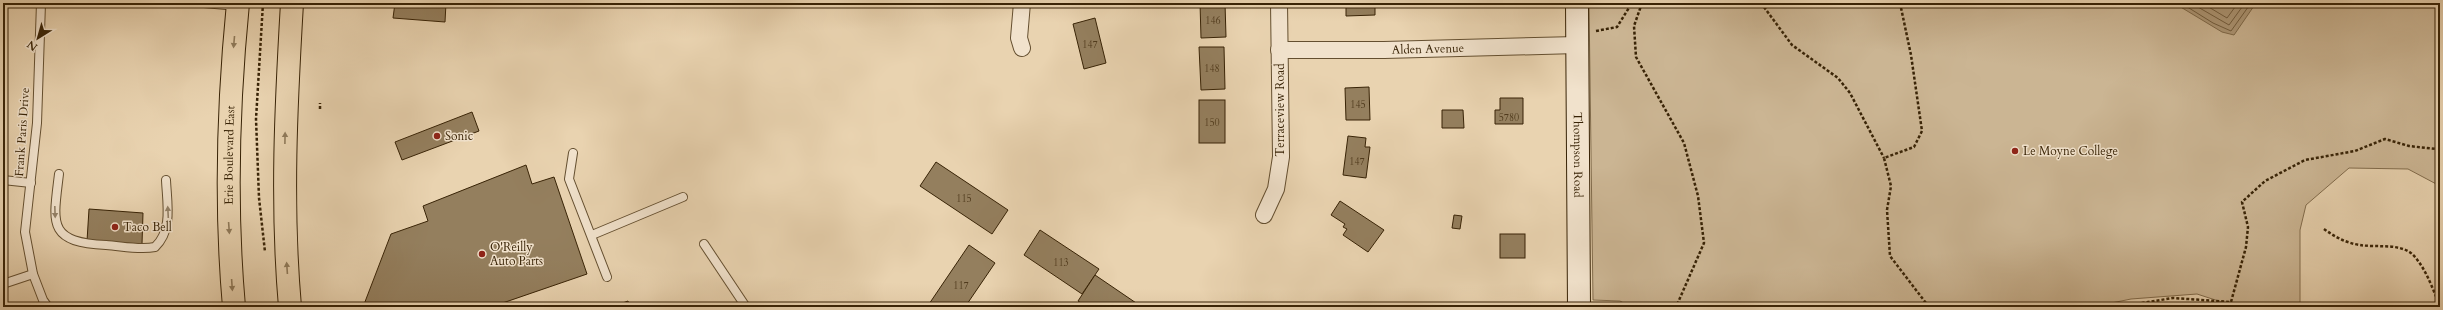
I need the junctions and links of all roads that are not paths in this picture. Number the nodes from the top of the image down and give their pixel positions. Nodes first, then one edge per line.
1 (41, 3) edge
2 (204, 3) edge
3 (292, 3) edge
4 (1022, 3) edge
5 (1280, 3) edge
6 (1577, 3) edge
7 (238, 4) edge
8 (1577, 40) junction
9 (1022, 48) dead end
10 (1279, 50) junction
11 (573, 153) dead end
12 (59, 174) dead end
13 (3, 180) edge
14 (166, 180) dead end
15 (31, 183) junction
16 (683, 197) dead end
17 (1264, 214) dead end
18 (592, 235) junction
19 (704, 244) dead end
20 (33, 274) junction
21 (608, 277) dead end
22 (3, 284) edge
23 (48, 307) edge
24 (234, 307) edge
25 (290, 307) edge
26 (746, 307) edge
27 (1579, 307) edge

1 - 15 lane, Frank Paris Drive
2 - 7 lane
25 -> 3 main road
4 - 9 street
5 - 10 street, Terraceview Road
6 - 8 street, Thompson Road
7 -> 24 main road, Erie Boulevard East
8 - 10 street, Alden Avenue
8 - 27 street, Thompson Road
10 - 17 street, Terraceview Road
11 - 18 lane
12 -> 14 lane
13 - 15 lane
15 - 20 lane, Frank Paris Drive
16 - 18 lane
18 - 21 lane
19 - 26 lane
20 - 22 lane
20 - 23 lane, Frank Paris Drive

